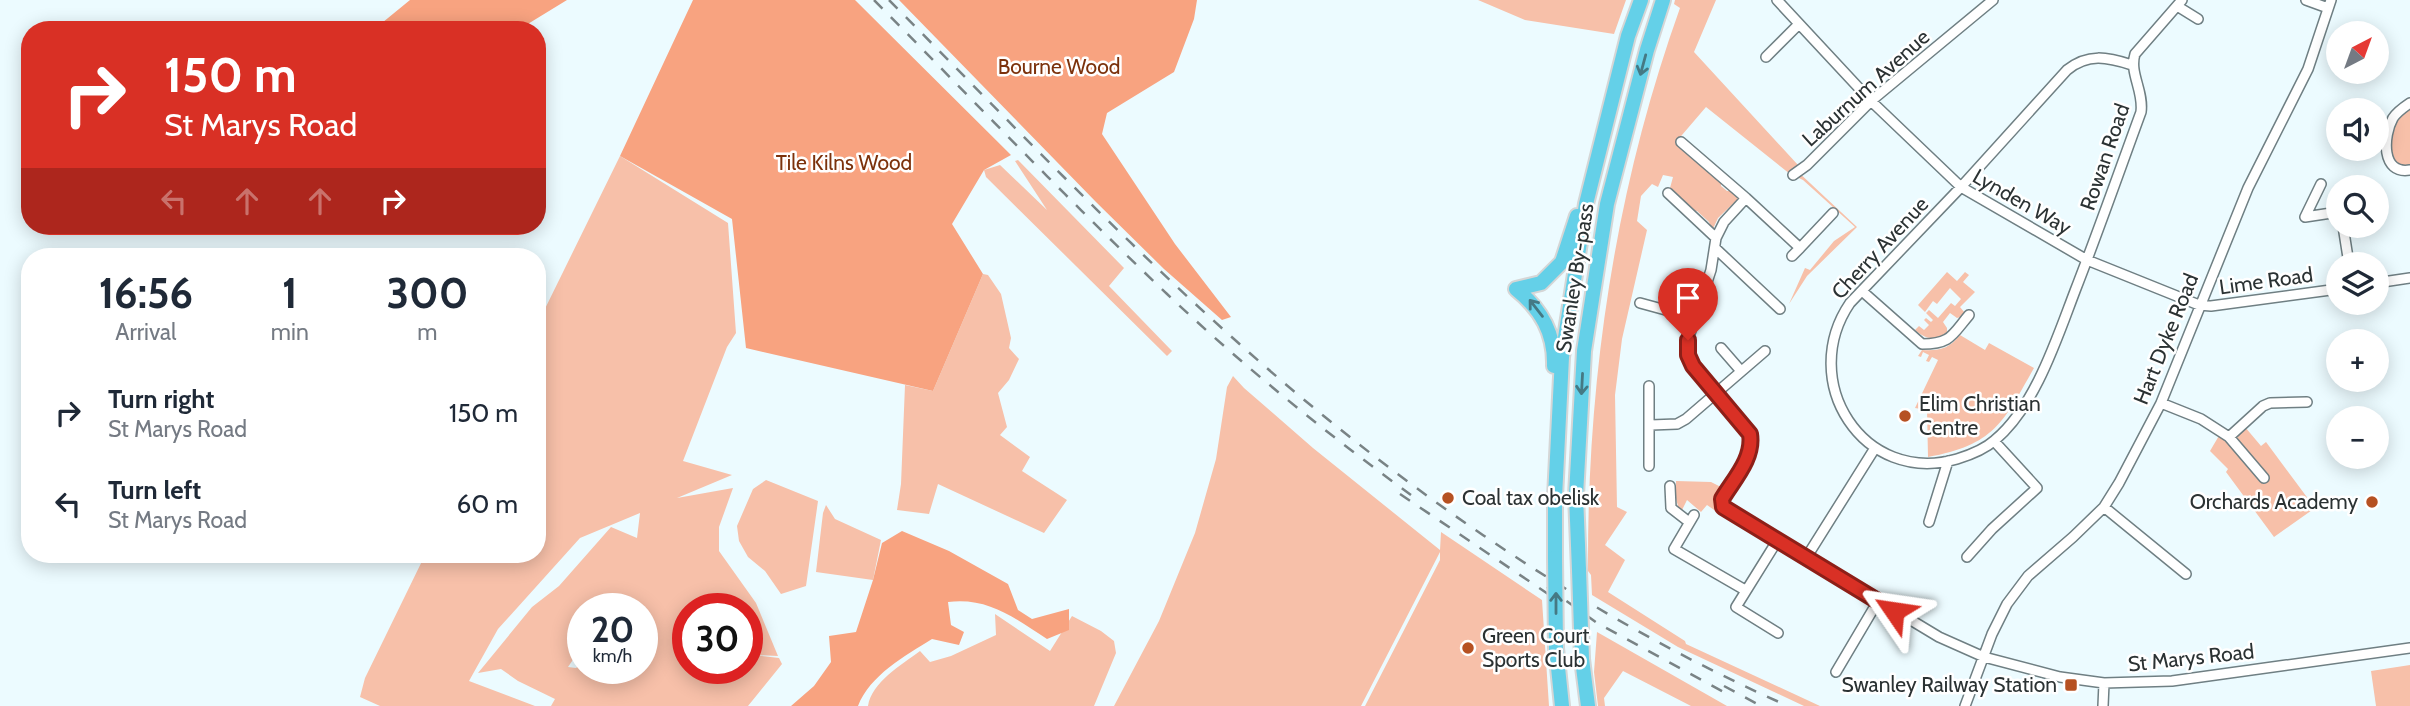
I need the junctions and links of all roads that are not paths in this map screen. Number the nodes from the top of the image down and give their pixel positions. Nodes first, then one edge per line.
1 (1641, 0) edge
2 (1663, 0) edge
3 (1777, 0) edge
4 (1993, 0) edge
5 (2306, 0) edge
6 (2180, 3) edge
7 (2330, 4) edge
8 (2199, 19) dead end
9 (1798, 24) junction
10 (1766, 57) dead end
11 (2132, 65) junction
12 (1871, 101) junction
13 (2410, 103) edge
14 (1608, 119) junction
15 (1681, 142) dead end
16 (2410, 170) edge
17 (1793, 174) dead end
18 (2321, 184) dead end
19 (1961, 187) junction
20 (1668, 194) dead end
21 (1746, 198) junction
22 (1833, 213) dead end
23 (2326, 214) edge
24 (1716, 243) junction
25 (1800, 248) junction
26 (1792, 256) dead end
27 (2087, 260) junction
28 (2410, 278) edge
29 (2389, 281) edge
30 (1862, 291) junction
31 (2326, 291) edge
32 (1640, 303) dead end
33 (2199, 305) junction
34 (1780, 309) dead end
35 (1969, 315) dead end
36 (1695, 318) junction
37 (1721, 348) dead end
38 (1765, 351) dead end
39 (1741, 371) junction
40 (1649, 386) dead end
41 (1716, 392) junction
42 (2161, 402) junction
43 (2307, 402) dead end
44 (1651, 425) junction
45 (2229, 437) junction
46 (1994, 441) junction
47 (1875, 448) junction
48 (1948, 461) junction
49 (1649, 466) dead end
50 (2264, 478) dead end
51 (1670, 486) dead end
52 (2104, 507) junction
53 (1929, 522) dead end
54 (1777, 541) junction
55 (1555, 551) junction
56 (1967, 556) dead end
57 (1806, 558) junction
58 (2186, 574) dead end
59 (1745, 590) junction
60 (1878, 601) junction
61 (1778, 633) dead end
62 (2410, 648) edge
63 (1984, 657) junction
64 (1836, 672) dead end
65 (2104, 682) junction
66 (1562, 706) edge
67 (1588, 706) edge
68 (1965, 706) edge
69 (2103, 706) edge

1 - 14 highway, Swanley By-pass
2 -> 67 highway, Swanley By-pass, bridge
3 - 9 street, Lynden Way
4 - 12 street, Laburnum Avenue
5 - 7 street
6 - 8 street
6 - 11 street
7 - 33 street, Hart Dyke Road
9 - 10 street
9 - 12 street, Lynden Way
11 - 19 street
11 - 27 street, Rowan Road
12 - 17 street, Laburnum Avenue
12 - 19 street, Lynden Way
13 - 16 street
14 - 55 highway, Swanley By-pass
55 -> 14 highway
15 - 21 street
18 - 23 street
19 - 27 street, Lynden Way
19 - 30 street, Cherry Avenue
20 - 24 street
21 - 24 street, St Marys Road
21 - 25 street
22 - 25 street
24 - 34 street
24 - 36 street, St Marys Road
25 - 26 street
27 - 33 street, Lynden Way
27 - 46 street, Cherry Avenue
28 - 29 street
30 - 35 street
30 - 47 street, Cherry Avenue
31 - 33 street, Lime Road
32 - 36 street
33 - 42 street, Hart Dyke Road
36 - 41 street, St Marys Road
37 - 39 street
38 - 39 street
39 - 41 street
40 - 44 street
41 - 44 street
41 - 54 street, St Marys Road
42 - 45 street
42 - 52 street, Hart Dyke Road
43 - 45 street
44 - 49 street
45 - 50 street
46 - 48 street, Cherry Avenue
46 - 56 street
47 - 48 street, Cherry Avenue
47 - 57 street
48 - 53 street
51 - 59 street
52 - 58 street
52 - 63 street, Hart Dyke Road
54 - 57 street, St Marys Road
54 - 59 street
66 -> 55 highway, bridge
57 - 60 street, St Marys Road
59 - 61 street
60 - 63 street, St Marys Road
60 - 64 street
62 - 65 street, St Marys Road
63 - 65 street, St Marys Road
63 - 68 street, Hart Dyke Road
65 - 69 street

